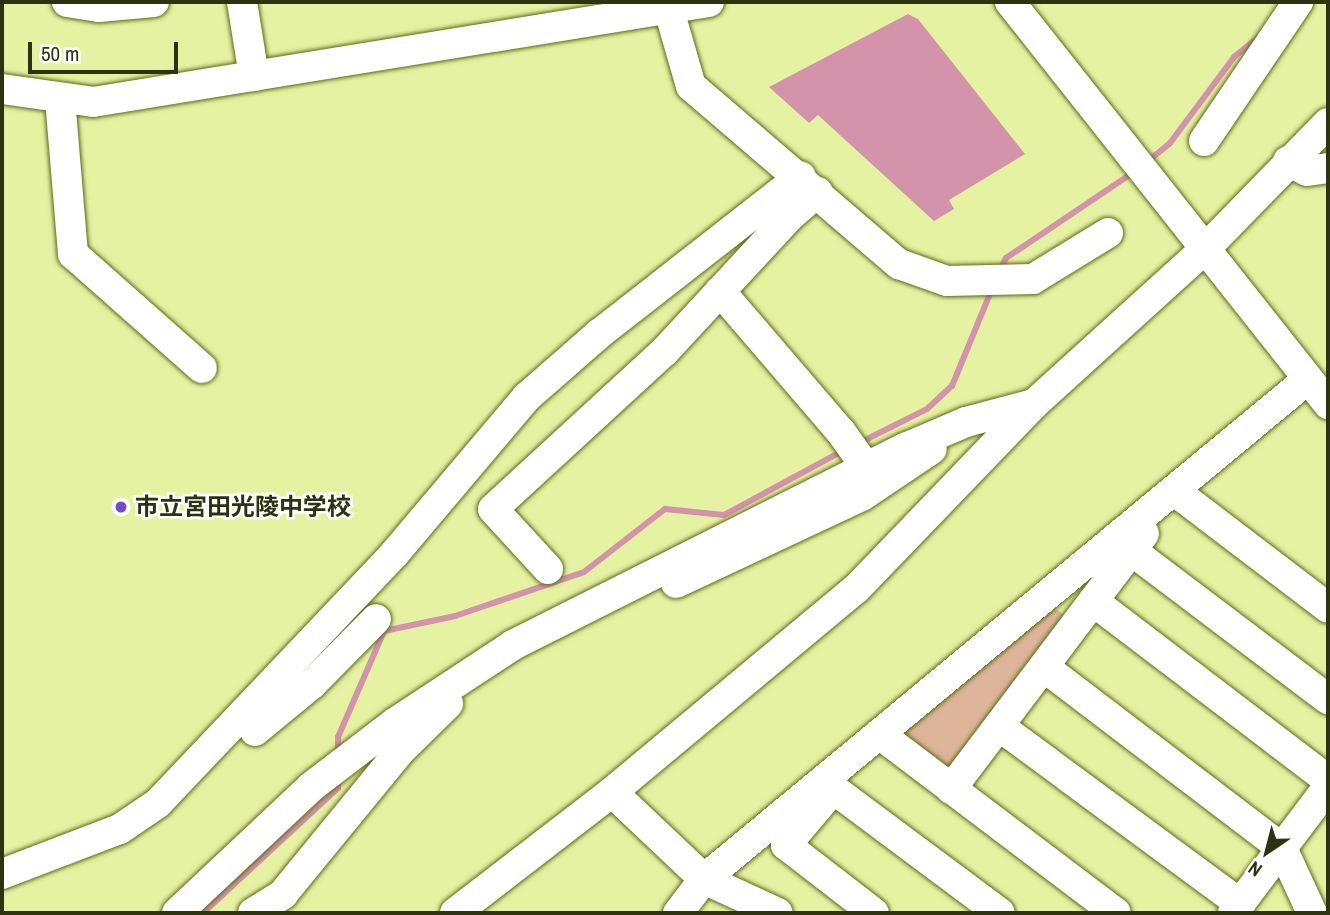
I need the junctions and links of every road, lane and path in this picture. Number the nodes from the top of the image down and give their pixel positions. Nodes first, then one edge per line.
1 (67, 2) edge
2 (153, 2) edge
3 (242, 2) edge
4 (709, 2) edge
5 (1010, 2) edge
6 (1298, 2) edge
7 (669, 10) junction
8 (254, 76) junction
9 (2, 89) edge
10 (60, 99) junction
11 (1328, 123) edge
12 (1205, 141) dead end
13 (1288, 161) junction
14 (1328, 168) edge
15 (809, 184) junction
16 (1108, 233) dead end
17 (1205, 248) junction
18 (720, 291) junction
19 (202, 368) dead end
20 (1308, 379) junction
21 (1034, 404) junction
22 (1328, 404) edge
23 (967, 422) junction
24 (866, 467) junction
25 (1176, 492) junction
26 (1132, 551) junction
27 (548, 569) dead end
28 (1093, 601) junction
29 (1328, 608) edge
30 (376, 619) dead end
31 (1044, 667) junction
32 (1328, 699) edge
33 (999, 726) junction
34 (882, 736) junction
35 (193, 766) junction
36 (1328, 780) edge
37 (829, 785) junction
38 (1328, 787) edge
39 (951, 789) junction
40 (612, 792) junction
41 (1282, 848) junction
42 (2, 874) edge
43 (704, 879) junction
44 (1237, 909) edge
45 (177, 913) edge
46 (253, 913) edge
47 (455, 913) edge
48 (678, 913) edge
49 (778, 913) edge
50 (874, 913) edge
51 (1000, 913) edge
52 (1115, 913) edge
53 (1312, 913) edge

1 - 2 street
3 - 8 street
4 - 7 street
5 - 17 street
6 - 12 street
7 - 8 street
7 - 15 street
8 - 10 street
9 - 10 street
10 - 19 street
11 - 13 street
13 - 14 street
13 - 17 street
15 - 16 street
15 - 18 street
15 - 35 street
17 - 20 street
17 - 21 street
18 - 24 street
18 - 27 street
20 - 22 street
20 - 25 street
21 - 23 street
21 - 40 street
23 - 24 street
23 - 46 street
24 - 45 street
25 - 26 street
25 - 29 street
25 - 34 street
26 - 28 street
26 - 32 street
28 - 31 street
28 - 36 street
30 - 35 street
31 - 33 street
31 - 41 street
33 - 39 street
33 - 44 street
34 - 37 street
34 - 39 street
35 - 42 street
37 - 43 street
37 - 50 street
37 - 51 street
38 - 41 street
39 - 52 street
40 - 43 street
40 - 47 street
41 - 44 street
41 - 53 street
43 - 48 street
43 - 49 street

